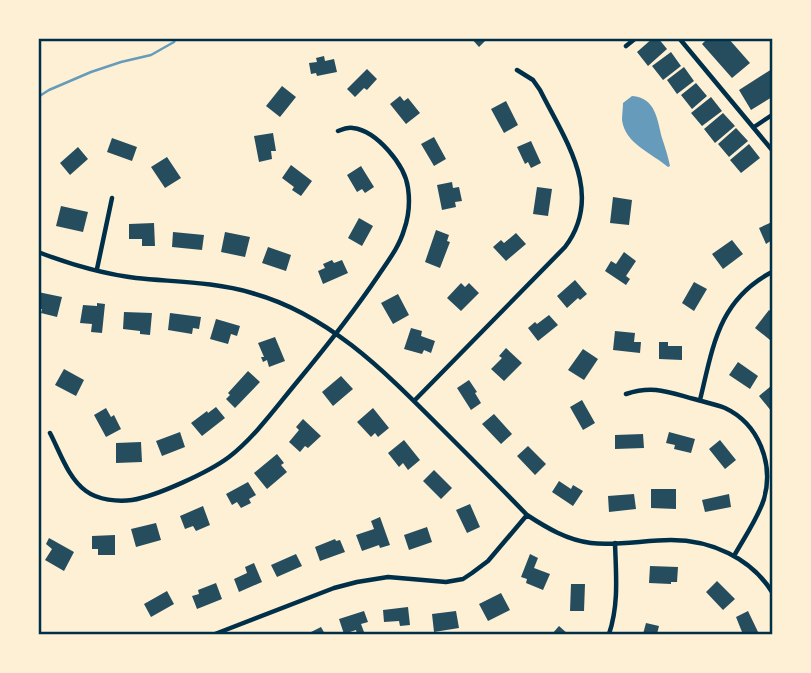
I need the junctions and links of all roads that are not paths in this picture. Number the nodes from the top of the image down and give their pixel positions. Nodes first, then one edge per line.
1 (636, 38) edge
2 (679, 38) edge
3 (626, 47) dead end
4 (517, 70) dead end
5 (772, 115) edge
6 (754, 127) junction
7 (338, 131) dead end
8 (772, 150) edge
9 (112, 198) dead end
10 (38, 252) edge
11 (97, 270) junction
12 (772, 272) edge
13 (337, 334) junction
14 (626, 394) dead end
15 (414, 401) junction
16 (700, 401) junction
17 (50, 433) dead end
18 (527, 515) junction
19 (615, 543) junction
20 (734, 556) junction
21 (772, 592) edge
22 (215, 635) edge
23 (609, 635) edge

1 - 3 street
2 - 6 street
4 - 15 street
5 - 6 street
6 - 8 street
7 - 13 street
9 - 11 street
10 - 11 street
11 - 13 street
12 - 16 street
13 - 15 street
13 - 17 street
14 - 16 street
15 - 18 street
16 - 20 street
18 - 19 street
18 - 22 street
19 - 20 street
19 - 23 street
20 - 21 street

